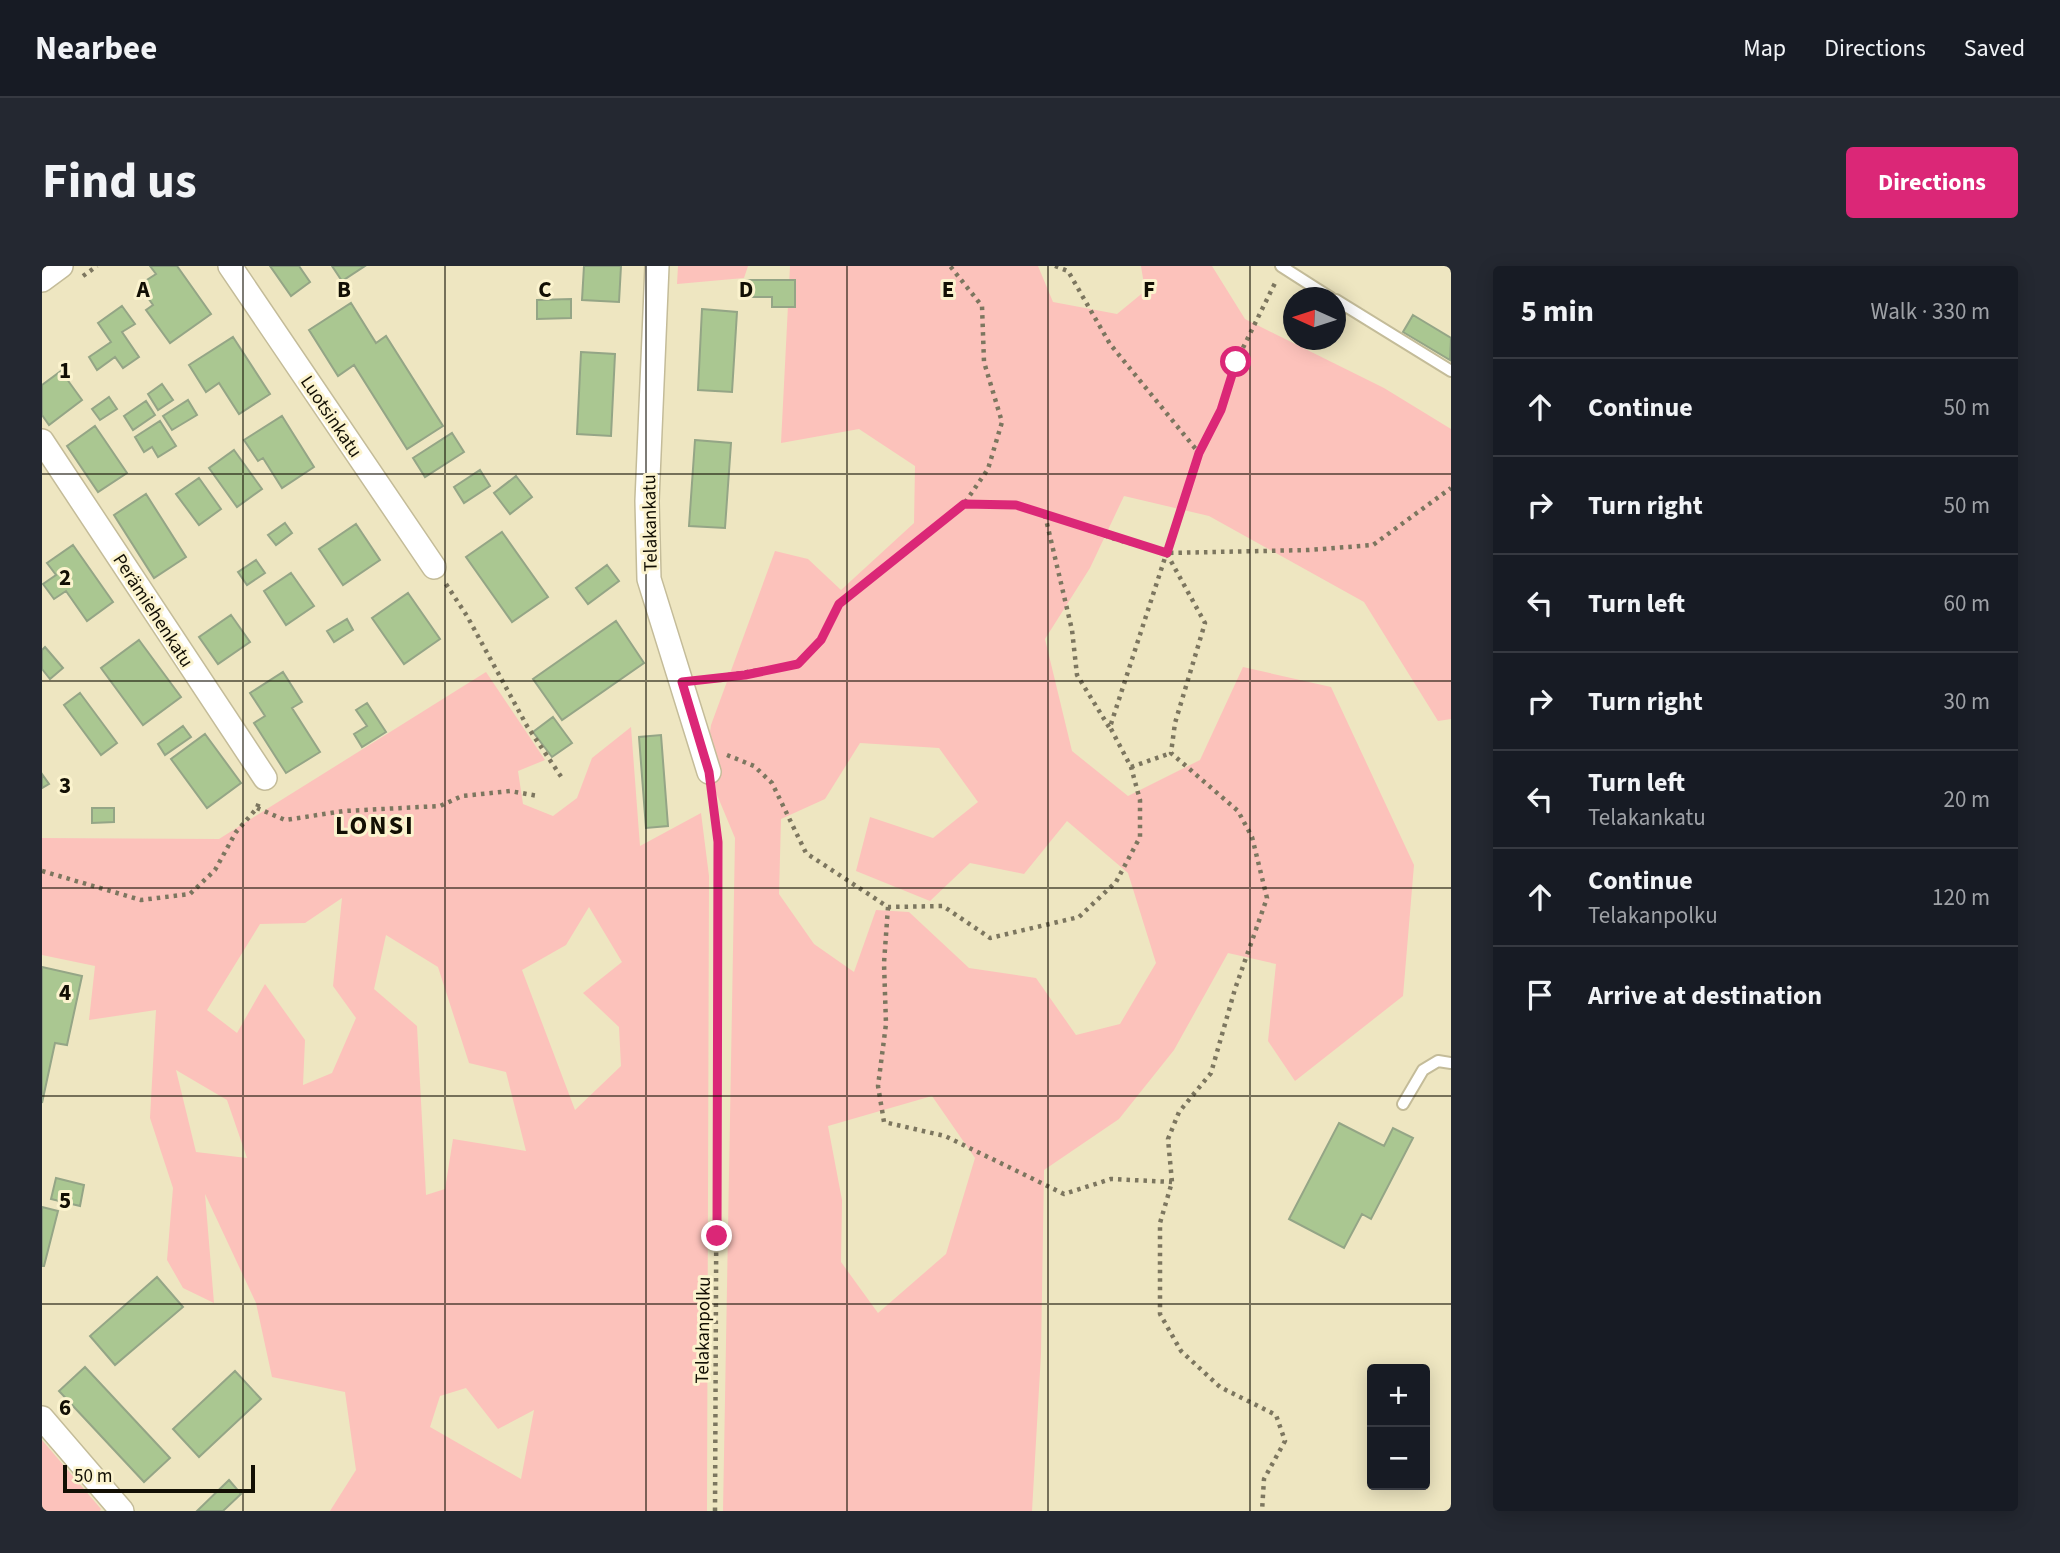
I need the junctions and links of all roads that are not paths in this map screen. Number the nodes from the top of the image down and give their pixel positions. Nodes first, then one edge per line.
1 (61, 266) edge
2 (230, 266) edge
3 (657, 266) edge
4 (1282, 267) edge
5 (42, 280) edge
6 (1314, 287) edge
7 (1346, 307) edge
8 (1451, 370) edge
9 (42, 441) edge
10 (434, 567) road end
11 (709, 772) road end
12 (265, 778) road end
13 (1451, 1063) edge
14 (1403, 1104) dead end
15 (42, 1418) edge
16 (122, 1511) edge

1 - 5 street
2 - 10 street, Luotsinkatu
3 - 11 street, Telakankatu
4 - 6 lane
7 - 8 lane
9 - 12 street, Perämiehenkatu
13 - 14 lane
15 - 16 street

